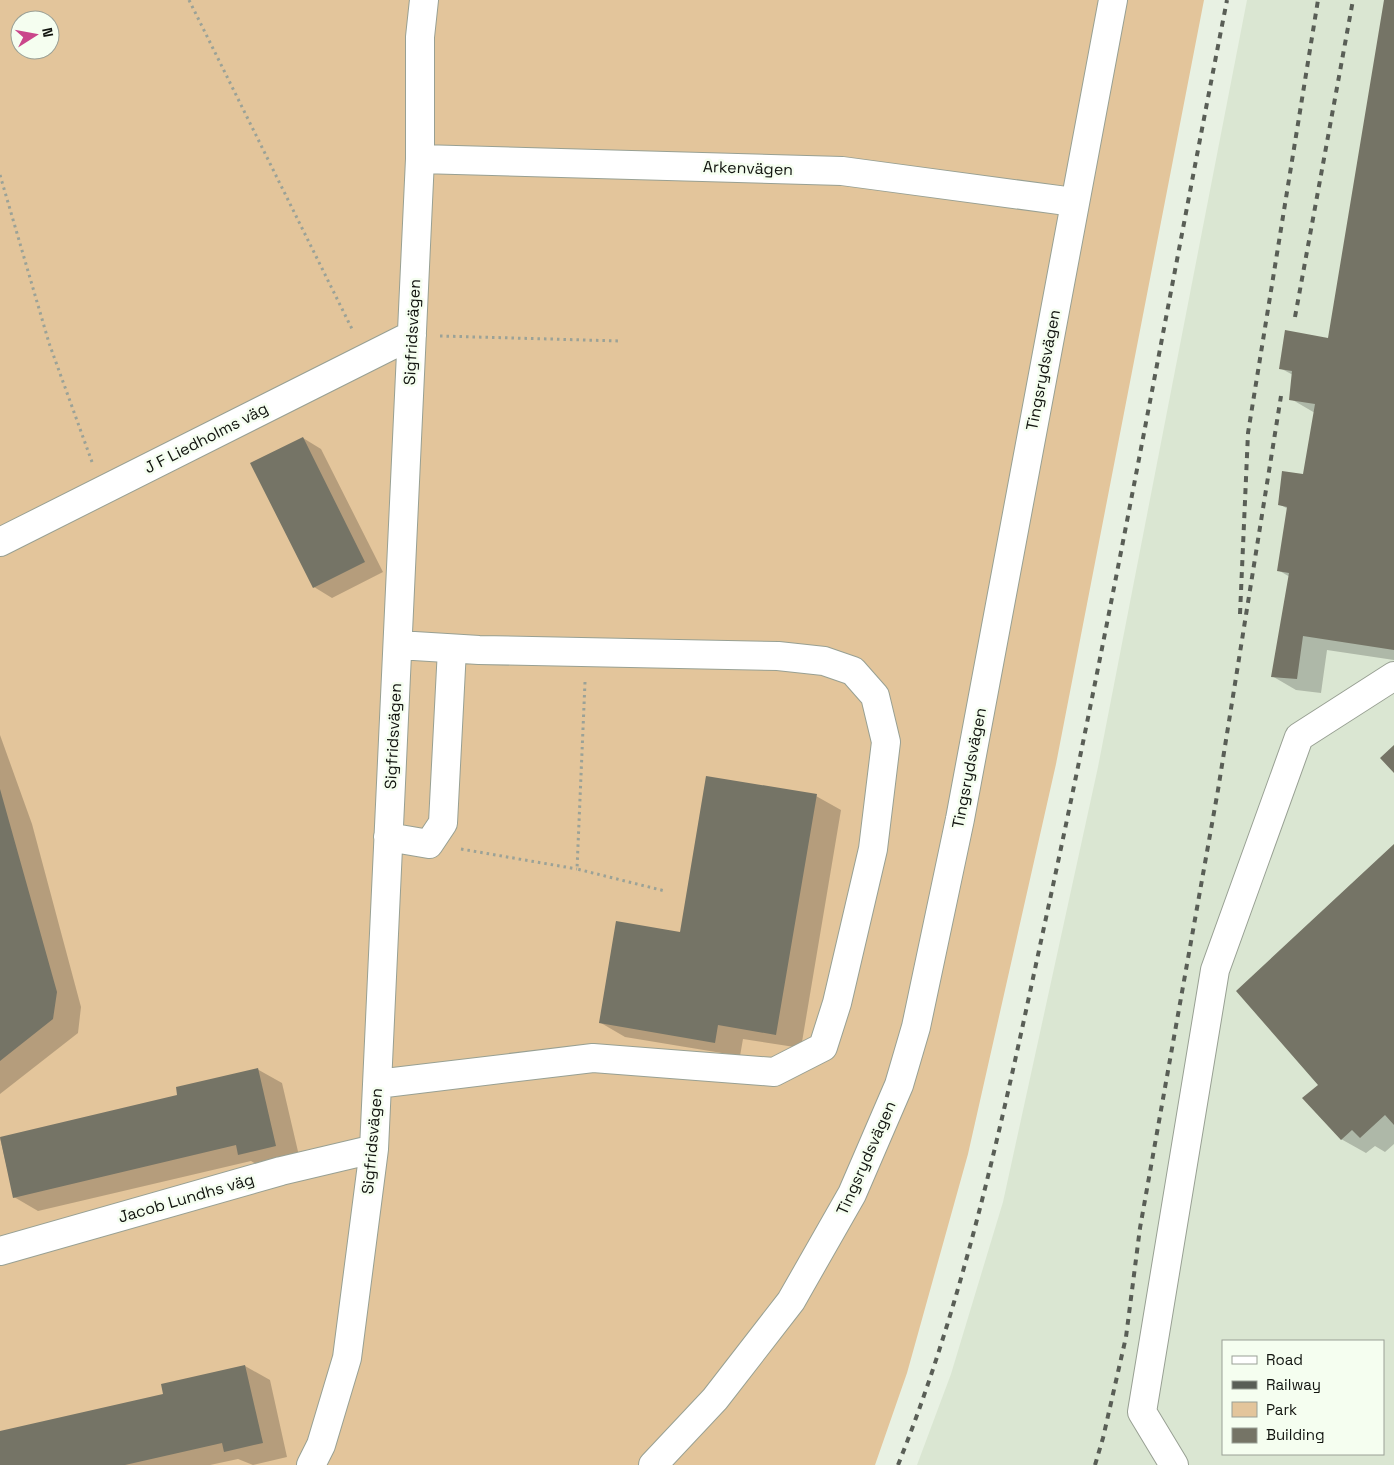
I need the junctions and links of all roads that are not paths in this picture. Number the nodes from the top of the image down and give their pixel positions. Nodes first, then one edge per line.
1 (424, 0) edge
2 (1113, 0) edge
3 (420, 159) junction
4 (1074, 202) junction
5 (412, 335) junction
6 (0, 542) edge
7 (398, 645) junction
8 (452, 649) junction
9 (1394, 676) edge
10 (388, 837) junction
11 (377, 1084) junction
12 (374, 1149) junction
13 (0, 1251) edge
14 (311, 1465) edge
15 (653, 1465) edge
16 (1174, 1465) edge

1 - 3 street, Sigfridsvägen
2 - 4 street, Tingsrydsvägen
3 - 4 street, Arkenvägen
3 - 5 street, Sigfridsvägen
4 - 15 street, Tingsrydsvägen
5 - 6 street, J F Liedholms väg
5 - 7 street, Sigfridsvägen
7 - 8 street
7 - 10 street, Sigfridsvägen
8 - 10 street
8 - 11 street
9 - 16 street
10 - 11 street, Sigfridsvägen
11 - 12 street, Sigfridsvägen
12 - 13 street, Jacob Lundhs väg
12 - 14 street, Sigfridsvägen

